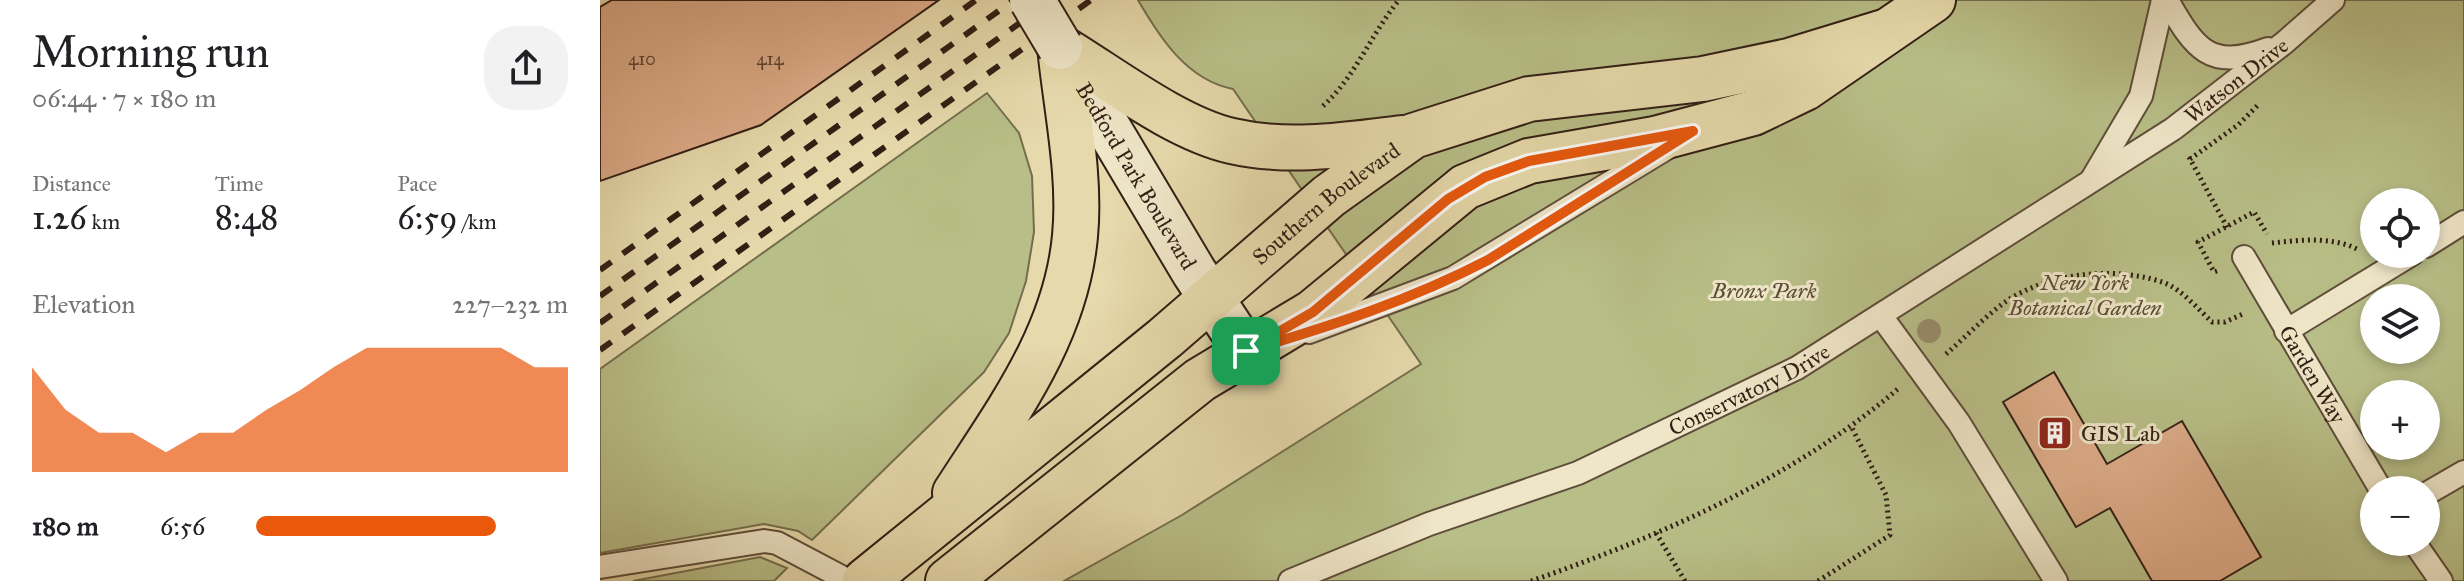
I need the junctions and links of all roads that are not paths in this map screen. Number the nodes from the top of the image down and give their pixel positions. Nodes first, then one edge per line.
1 (1032, 0) edge
2 (1933, 0) edge
3 (2165, 0) edge
4 (2333, 0) edge
5 (1884, 32) junction
6 (2284, 43) junction
7 (1060, 47) junction
8 (2173, 129) joint
9 (1693, 131) junction
10 (1413, 136) junction
11 (2089, 183) junction
12 (2464, 222) edge
13 (2440, 237) edge
14 (2244, 257) dead end
15 (2389, 268) edge
16 (1211, 299) junction
17 (1881, 316) junction
18 (2286, 331) junction
19 (1246, 351) junction
20 (2464, 472) edge
21 (2373, 476) edge
22 (2440, 486) edge
23 (935, 526) junction
24 (2424, 556) edge
25 (600, 567) edge
26 (849, 581) edge
27 (865, 581) edge
28 (948, 581) edge
29 (1290, 581) edge
30 (2056, 581) edge
31 (2441, 581) edge

1 - 7 main road, Bedford Park Boulevard, bridge
2 - 5 main road, Southern Boulevard
3 - 6 lane
3 - 11 lane
4 - 6 lane, Watson Drive
5 - 9 main road, Southern Boulevard
5 - 10 main road, Southern Boulevard
6 - 8 lane, Watson Drive
7 - 10 main road
7 - 16 main road, Bedford Park Boulevard
7 - 23 main road
8 - 11 lane, Conservatory Drive
9 - 19 lane
9 - 19 main road, Southern Boulevard
10 - 16 main road, Southern Boulevard
11 - 17 lane, Conservatory Drive
12 - 13 lane
14 - 18 lane, Garden Way
15 - 18 lane
16 - 19 main road, Bedford Park Boulevard
16 - 23 main road, Southern Boulevard
17 - 29 lane, Conservatory Drive
17 - 30 lane
18 - 21 lane, Garden Way
19 - 28 main road, Southern Boulevard
20 - 22 lane
23 - 27 main road, Southern Boulevard
24 - 31 lane
25 - 26 lane

